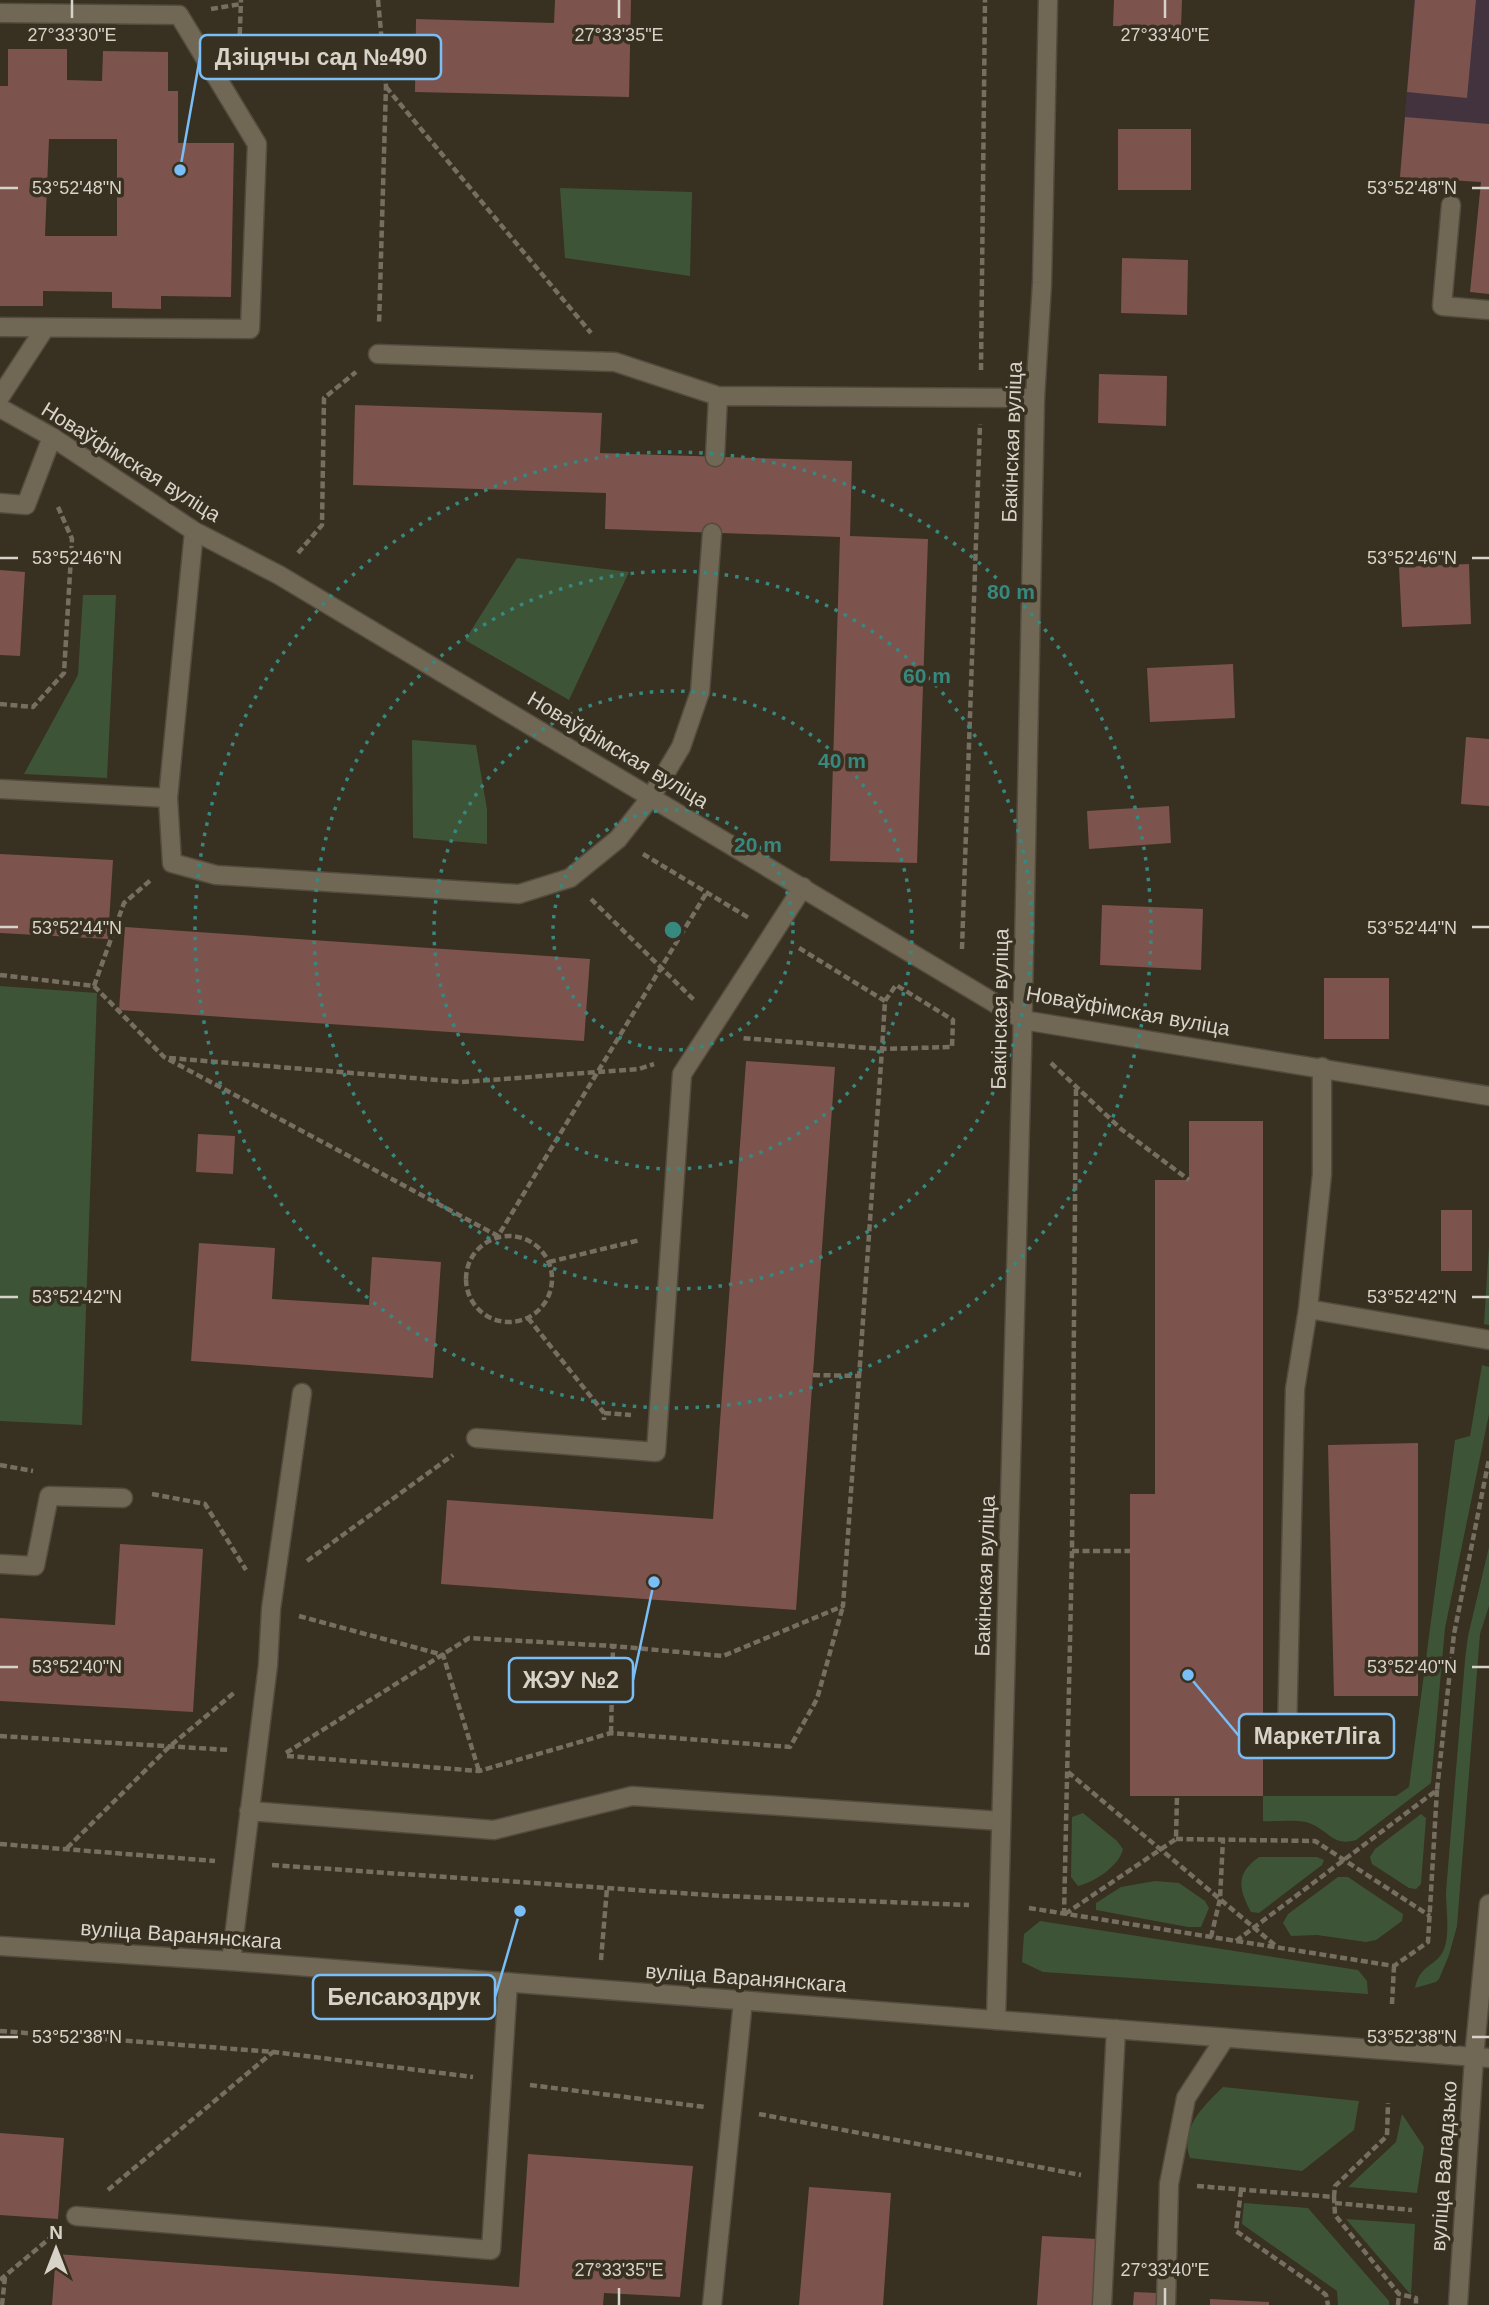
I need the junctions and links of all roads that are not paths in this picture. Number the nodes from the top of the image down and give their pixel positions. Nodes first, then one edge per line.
1 (1048, 0) edge
2 (0, 13) edge
3 (1451, 205) dead end
4 (1489, 310) edge
5 (0, 327) edge
6 (45, 328) junction
7 (378, 354) road end
8 (718, 396) junction
9 (0, 397) edge
10 (1035, 398) junction
11 (0, 408) edge
12 (52, 437) junction
13 (715, 457) dead end
14 (0, 503) edge
15 (194, 531) junction
16 (712, 533) dead end
17 (0, 789) edge
18 (651, 797) junction
19 (168, 798) junction
20 (803, 887) junction
21 (1023, 1020) junction
22 (1322, 1067) junction
23 (1489, 1096) edge
24 (1308, 1309) junction
25 (1489, 1340) edge
26 (302, 1393) dead end
27 (477, 1438) road end
28 (123, 1499) dead end
29 (0, 1564) edge
30 (1360, 1735) dead end
31 (249, 1811) junction
32 (1001, 1821) junction
33 (1489, 1904) edge
34 (0, 1946) edge
35 (231, 1961) junction
36 (508, 1982) junction
37 (743, 2001) junction
38 (996, 2020) junction
39 (1116, 2029) junction
40 (1225, 2038) junction
41 (1481, 2058) edge
42 (76, 2216) road end
43 (712, 2305) edge
44 (1102, 2305) edge
45 (1166, 2305) edge
46 (1458, 2305) edge

1 - 10 street, Бакінская вуліца
2 - 6 street
3 - 4 street
5 - 6 street
6 - 9 street
7 - 8 street
8 - 10 street
8 - 13 street
10 - 21 street, Бакінская вуліца
11 - 12 street, Новаўфімская вуліца
12 - 14 street
12 - 15 street, Новаўфімская вуліца
15 - 18 street, Новаўфімская вуліца
15 - 19 street
16 - 18 street
17 - 19 street
18 - 19 street
18 - 20 street, Новаўфімская вуліца
20 - 21 street, Новаўфімская вуліца
20 - 27 street
21 - 22 street, Новаўфімская вуліца
21 - 32 street, Бакінская вуліца
22 - 23 street, Новаўфімская вуліца
22 - 24 street
24 - 25 street
24 - 30 street
26 - 31 street
28 - 29 street
31 - 32 street
31 - 35 street
32 - 38 street, Бакінская вуліца
33 - 41 street, вуліца Валадзько
34 - 35 street, вуліца Варанянскага
35 - 36 street, вуліца Варанянскага
36 - 37 street, вуліца Варанянскага
36 - 42 street
37 - 38 street, вуліца Варанянскага
37 - 43 street
38 - 39 street, вуліца Варанянскага
39 - 40 street, вуліца Варанянскага
39 - 44 street
40 - 41 street, вуліца Варанянскага
40 - 45 street
41 - 46 street, вуліца Валадзько

